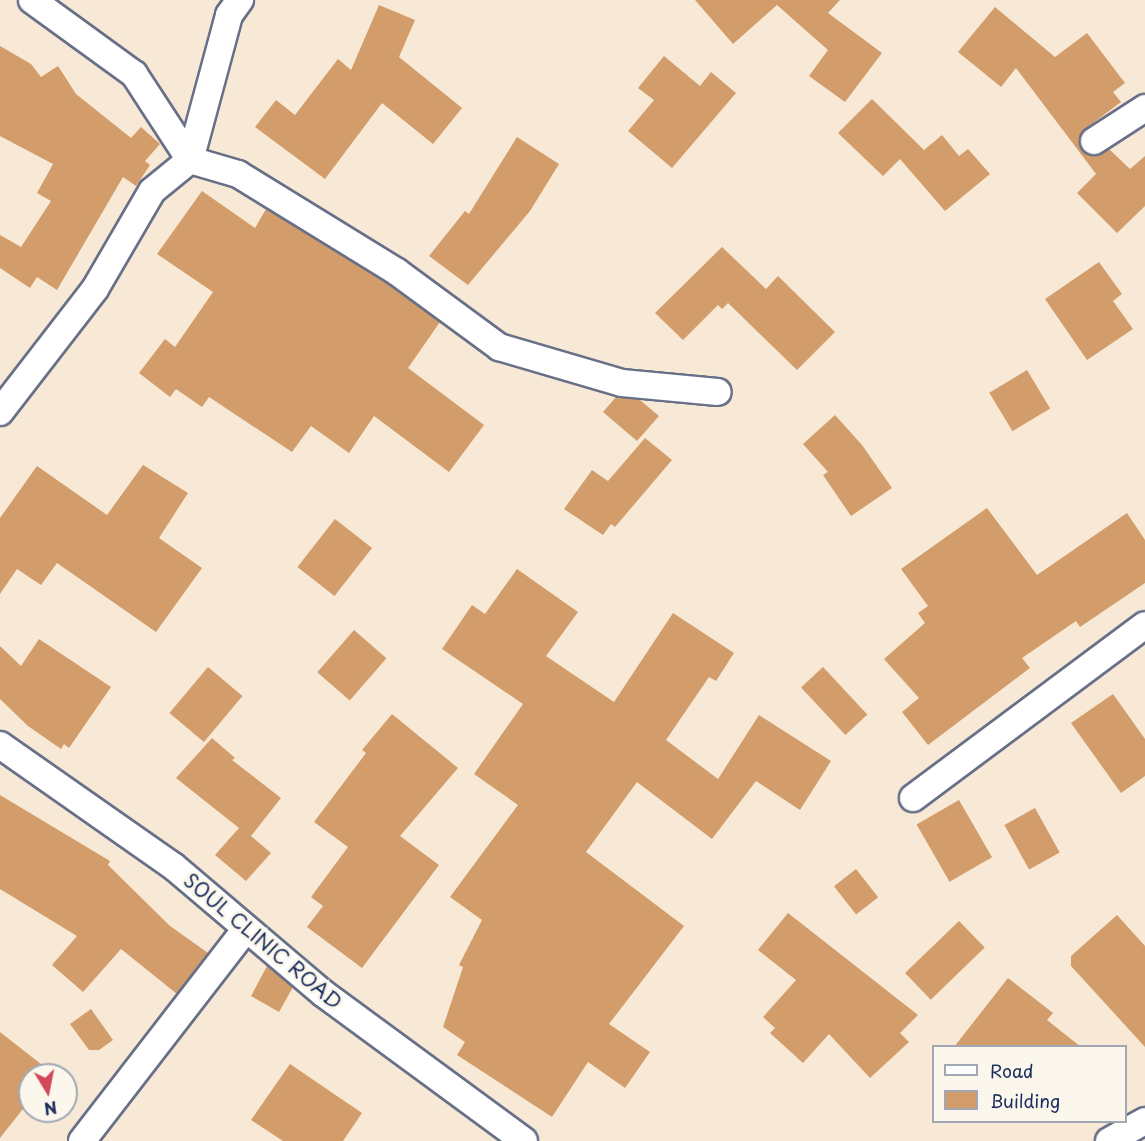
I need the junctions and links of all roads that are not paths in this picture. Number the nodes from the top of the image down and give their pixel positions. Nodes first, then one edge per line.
1 (32, 0) edge
2 (240, 0) edge
3 (1145, 108) edge
4 (1094, 141) dead end
5 (190, 160) junction
6 (718, 392) dead end
7 (0, 412) edge
8 (1145, 625) edge
9 (0, 745) edge
10 (913, 798) dead end
11 (245, 930) junction
12 (1145, 1121) edge
13 (82, 1141) edge
14 (524, 1141) edge
15 (1109, 1141) edge

1 - 5 street
2 - 5 street
3 - 4 street
5 - 6 street
5 - 7 street
8 - 10 street
9 - 11 street, SOUL CLINIC ROAD
11 - 13 street
11 - 14 street, SOUL CLINIC ROAD
12 - 15 street

